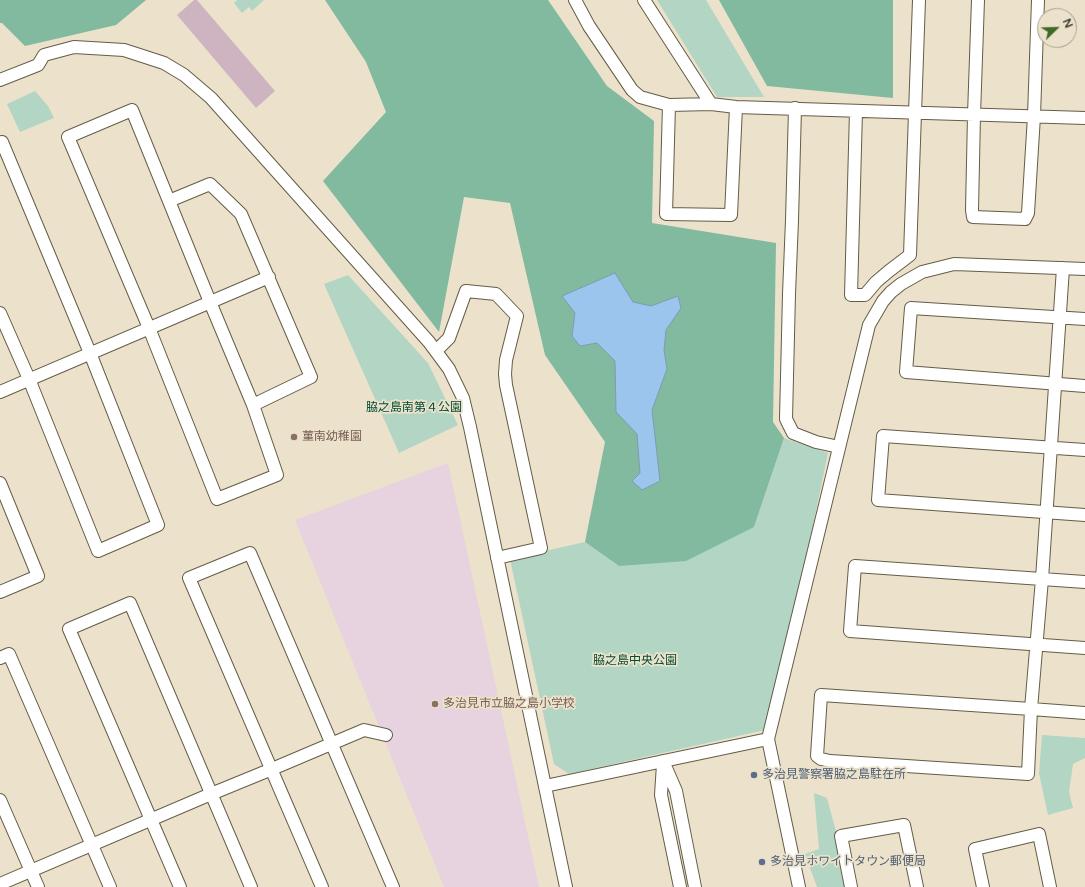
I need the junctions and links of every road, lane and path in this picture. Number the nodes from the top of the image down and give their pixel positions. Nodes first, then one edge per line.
1 (575, 0) edge
2 (644, 0) edge
3 (919, 0) edge
4 (978, 0) edge
5 (1038, 0) edge
6 (0, 80) edge
7 (711, 104) junction
8 (669, 105) junction
9 (736, 107) junction
10 (795, 108) junction
11 (856, 111) junction
12 (916, 112) junction
13 (974, 115) junction
14 (1034, 116) junction
15 (1085, 118) edge
16 (0, 143) edge
17 (169, 201) junction
18 (1063, 268) junction
19 (1085, 269) edge
20 (269, 278) junction
21 (210, 302) junction
22 (0, 313) edge
23 (1060, 317) junction
24 (1085, 319) edge
25 (149, 328) junction
26 (436, 351) junction
27 (90, 353) junction
28 (29, 379) junction
29 (1055, 384) junction
30 (1085, 386) edge
31 (0, 392) edge
32 (253, 405) junction
33 (839, 447) junction
34 (1051, 448) junction
35 (1085, 450) edge
36 (0, 483) edge
37 (1046, 513) junction
38 (1085, 516) edge
39 (497, 558) junction
40 (1042, 579) junction
41 (1085, 582) edge
42 (0, 592) edge
43 (1037, 644) junction
44 (1085, 648) edge
45 (0, 658) edge
46 (1031, 709) junction
47 (1085, 713) edge
48 (386, 735) dead end
49 (768, 738) junction
50 (332, 743) junction
51 (663, 761) junction
52 (272, 769) junction
53 (545, 786) junction
54 (211, 794) junction
55 (0, 800) edge
56 (151, 820) junction
57 (92, 845) junction
58 (31, 871) junction
59 (0, 884) edge
60 (38, 887) edge
61 (110, 887) edge
62 (180, 887) edge
63 (251, 887) edge
64 (322, 887) edge
65 (393, 887) edge
66 (566, 887) edge
67 (680, 887) edge
68 (695, 887) edge
69 (799, 887) edge
70 (851, 887) edge
71 (917, 887) edge
72 (983, 887) edge
73 (1050, 887) edge

1 - 8 street
2 - 7 street
3 - 12 street
4 - 13 street
5 - 14 street
6 - 26 street
7 - 8 street
7 - 9 street
8 - 9 street
9 - 10 street
10 - 11 street
10 - 33 street
11 - 12 street
11 - 12 street
12 - 13 street
13 - 14 street
13 - 14 street
14 - 15 street
16 - 27 street
17 - 20 street
17 - 21 street
17 - 25 street
18 - 19 street
18 - 23 street
18 - 33 street
20 - 21 street
20 - 32 street
21 - 25 street
21 - 32 street
22 - 28 street
23 - 24 street
23 - 29 street
23 - 29 street
25 - 27 street
25 - 32 street
26 - 39 street
26 - 39 street
27 - 28 street
27 - 28 street
28 - 31 street
29 - 30 street
29 - 34 street
33 - 49 street
34 - 35 street
34 - 37 street
34 - 37 street
36 - 42 street
37 - 38 street
37 - 40 street
39 - 53 street
40 - 41 street
40 - 43 street
40 - 43 street
43 - 44 street
43 - 46 street
45 - 57 street
46 - 46 street
46 - 47 street
48 - 50 street
49 - 51 street
49 - 69 street
50 - 52 street
50 - 52 street
50 - 65 street
51 - 53 street
51 - 67 street
51 - 68 street
52 - 54 street
52 - 64 street
53 - 66 street
54 - 56 street
54 - 56 street
54 - 63 street
55 - 58 street
56 - 57 street
56 - 62 street
57 - 58 street
57 - 61 street
58 - 59 street
58 - 60 street
70 - 71 street
72 - 73 street

